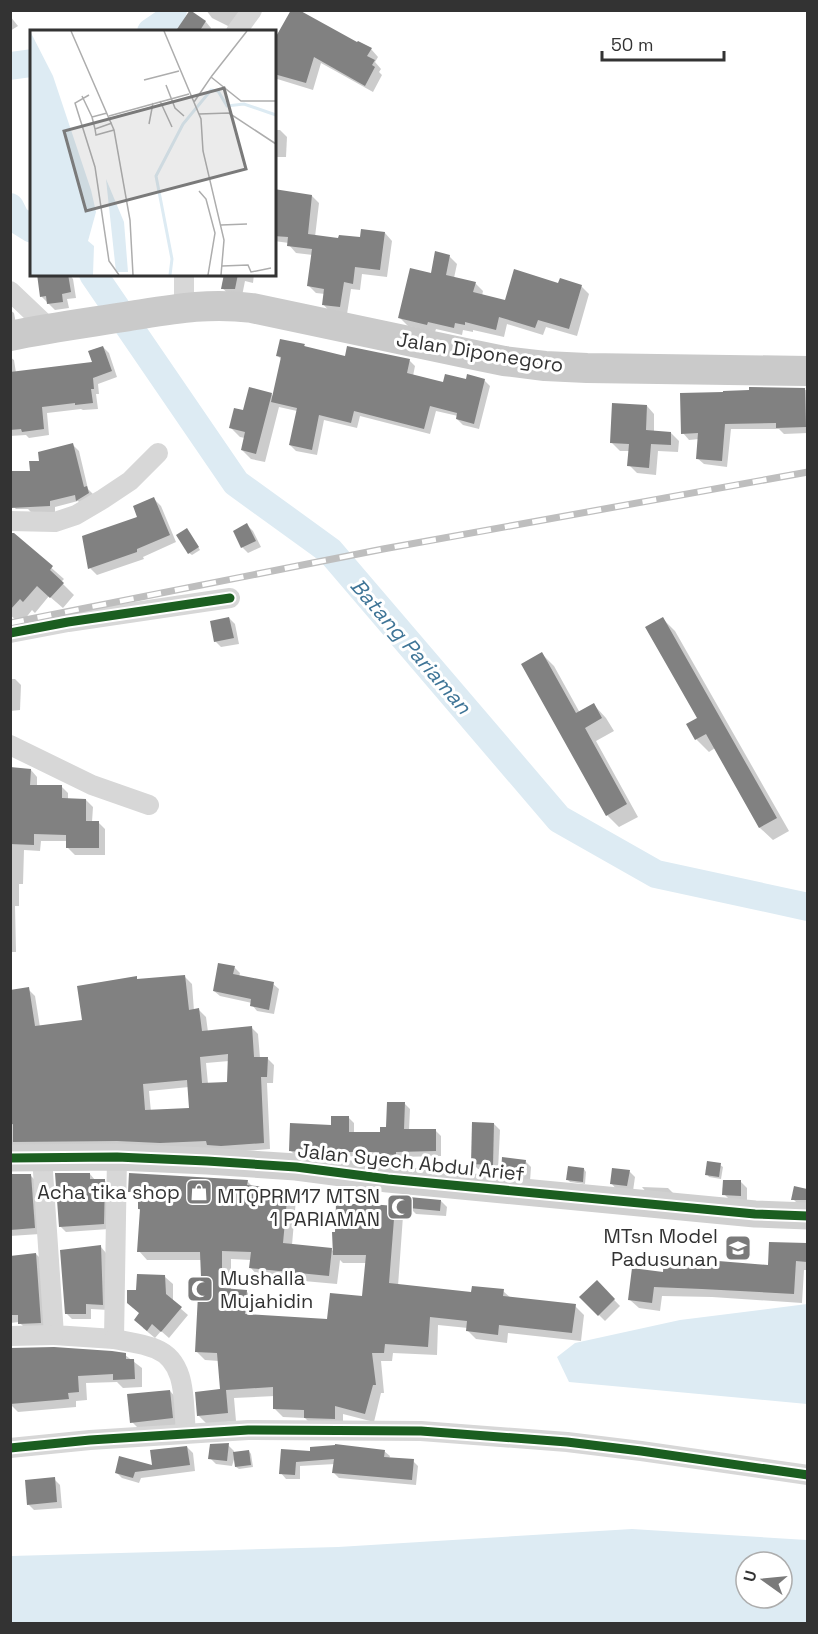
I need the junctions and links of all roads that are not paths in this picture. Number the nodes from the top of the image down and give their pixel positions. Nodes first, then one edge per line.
1 (252, 10) edge
2 (237, 30) edge
3 (183, 276) edge
4 (10, 291) edge
5 (170, 310) junction
6 (49, 328) junction
7 (10, 336) edge
8 (807, 371) edge
9 (158, 453) dead end
10 (10, 521) edge
11 (230, 598) dead end
12 (10, 633) edge
13 (10, 745) edge
14 (149, 805) dead end
15 (42, 1157) junction
16 (117, 1157) junction
17 (10, 1158) edge
18 (807, 1216) edge
19 (54, 1335) junction
20 (10, 1336) edge
21 (114, 1339) junction
22 (186, 1433) junction
23 (10, 1448) edge
24 (807, 1475) edge

1 - 2 street
3 - 5 street
4 - 6 street
5 - 6 main road, Jalan Diponegoro
5 - 8 main road, Jalan Diponegoro
6 - 7 main road, Jalan Diponegoro
9 - 10 street
11 - 12 street
13 - 14 street
15 - 16 street, Jalan Syech Abdul Arief
15 - 17 street, Jalan Syech Abdul Arief
15 - 19 street
16 - 18 street, Jalan Syech Abdul Arief
16 - 21 street
19 - 20 street
19 - 21 street
21 - 22 street
22 - 23 street
22 - 24 street

